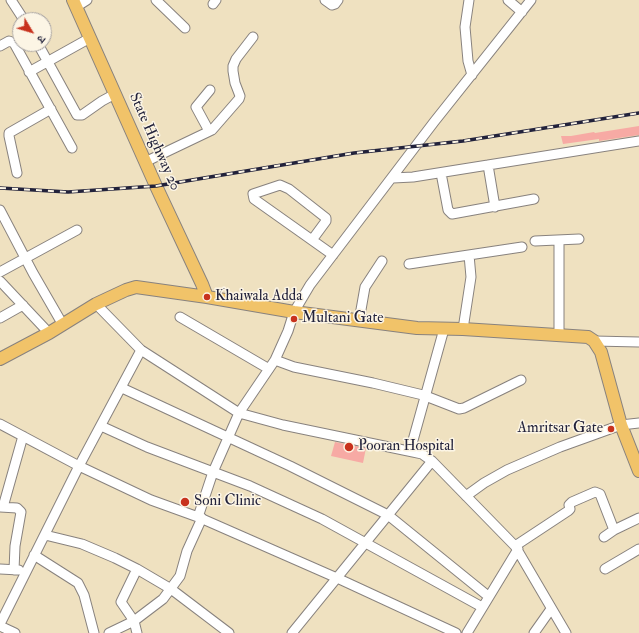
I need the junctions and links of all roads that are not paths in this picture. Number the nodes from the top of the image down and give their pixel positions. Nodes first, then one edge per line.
1 (12, 0) edge
2 (88, 0) edge
3 (156, 0) edge
4 (325, 0) edge
5 (338, 0) edge
6 (469, 0) edge
7 (508, 0) edge
8 (531, 0) edge
9 (74, 3) edge
10 (19, 12) edge
11 (522, 12) junction
12 (185, 28) dead end
13 (252, 37) dead end
14 (90, 38) junction
15 (0, 46) edge
16 (43, 52) edge
17 (48, 61) junction
18 (29, 72) junction
19 (472, 75) junction
20 (210, 90) dead end
21 (115, 94) junction
22 (51, 109) junction
23 (209, 131) junction
24 (639, 141) edge
25 (72, 148) dead end
26 (145, 162) junction
27 (488, 165) junction
28 (17, 173) dead end
29 (441, 173) junction
30 (393, 178) junction
31 (534, 199) dead end
32 (495, 207) junction
33 (0, 210) edge
34 (77, 230) dead end
35 (579, 239) dead end
36 (312, 240) junction
37 (559, 240) junction
38 (535, 241) dead end
39 (522, 247) dead end
40 (333, 254) junction
41 (469, 255) junction
42 (25, 258) junction
43 (382, 262) dead end
44 (409, 264) dead end
45 (0, 272) edge
46 (0, 283) edge
47 (207, 297) junction
48 (96, 304) junction
49 (23, 305) junction
50 (294, 312) junction
51 (180, 317) dead end
52 (0, 318) edge
53 (359, 320) junction
54 (63, 325) junction
55 (444, 329) junction
56 (463, 329) junction
57 (49, 333) junction
58 (559, 336) junction
59 (594, 341) junction
60 (639, 342) edge
61 (141, 350) junction
62 (0, 359) edge
63 (275, 360) junction
64 (268, 369) junction
65 (521, 380) dead end
66 (122, 388) junction
67 (426, 396) junction
68 (239, 413) junction
69 (639, 423) edge
70 (0, 424) edge
71 (101, 426) junction
72 (621, 426) junction
73 (23, 436) junction
74 (228, 437) junction
75 (410, 451) junction
76 (432, 461) junction
77 (79, 466) junction
78 (639, 471) edge
79 (213, 472) junction
80 (466, 496) junction
81 (2, 507) edge
82 (388, 515) junction
83 (200, 517) junction
84 (639, 518) edge
85 (614, 530) junction
86 (45, 535) junction
87 (604, 537) dead end
88 (366, 542) junction
89 (516, 548) junction
90 (639, 549) edge
91 (34, 555) junction
92 (0, 569) edge
93 (137, 569) junction
94 (605, 569) dead end
95 (14, 570) junction
96 (26, 571) junction
97 (337, 578) junction
98 (170, 589) junction
99 (488, 596) junction
100 (482, 607) junction
101 (551, 609) junction
102 (134, 621) junction
103 (0, 625) edge
104 (15, 633) edge
105 (94, 633) edge
106 (109, 633) edge
107 (137, 633) edge
108 (229, 633) edge
109 (292, 633) edge
110 (456, 633) edge
111 (466, 633) edge
112 (534, 633) edge
113 (566, 633) edge

1 - 10 street
2 - 9 street
3 - 12 street
4 - 5 street
6 - 19 street
7 - 11 street
8 - 11 street
9 - 14 main road, State Highway 20
11 - 19 street
13 - 23 street
14 - 17 street
14 - 21 main road, State Highway 20
15 - 18 street
16 - 17 street
17 - 18 street
17 - 21 street
18 - 22 street
19 - 30 street
20 - 23 street
21 - 26 main road, State Highway 20
22 - 25 street
22 - 28 street
23 - 26 street
24 - 27 street
26 - 47 main road, State Highway 20
27 - 29 street
27 - 32 street
29 - 30 street
29 - 32 street
30 - 40 street
31 - 32 street
33 - 42 street
34 - 42 street
35 - 37 street
36 - 36 street
36 - 40 street
37 - 38 street
37 - 58 street
39 - 41 street
40 - 50 street
41 - 44 street
41 - 56 street
42 - 45 street
42 - 54 street
43 - 53 street
46 - 49 street
47 - 48 main road
47 - 50 main road
48 - 54 main road
48 - 61 street
49 - 52 street
49 - 57 street
50 - 53 main road
50 - 63 street
51 - 64 street
53 - 55 main road
54 - 57 main road
55 - 56 main road
55 - 67 street
56 - 58 main road
57 - 62 main road
58 - 59 main road
59 - 60 street
59 - 72 main road
61 - 66 street
61 - 68 street
63 - 64 street
63 - 67 street
64 - 68 street
65 - 67 street
66 - 71 street
66 - 74 street
67 - 75 street
68 - 74 street
68 - 75 street
69 - 72 street
70 - 73 street
71 - 77 street
71 - 79 street
72 - 78 main road
72 - 80 street
73 - 77 street
73 - 81 street
74 - 79 street
74 - 82 street
75 - 76 street
76 - 80 street
76 - 82 street
77 - 83 street
77 - 86 street
79 - 83 street
79 - 88 street
80 - 89 street
81 - 95 street
82 - 88 street
82 - 99 street
83 - 97 street
83 - 98 street
84 - 85 street
85 - 87 street
85 - 89 street
86 - 91 street
86 - 93 street
88 - 97 street
88 - 100 street
89 - 99 street
89 - 101 street
90 - 94 street
91 - 96 street
91 - 105 street
92 - 95 street
93 - 98 street
93 - 102 street
95 - 96 street
96 - 103 street
97 - 109 street
97 - 110 street
98 - 102 street
98 - 108 street
99 - 100 street
100 - 111 street
101 - 112 street
101 - 113 street
102 - 106 street
102 - 107 street
103 - 104 street

